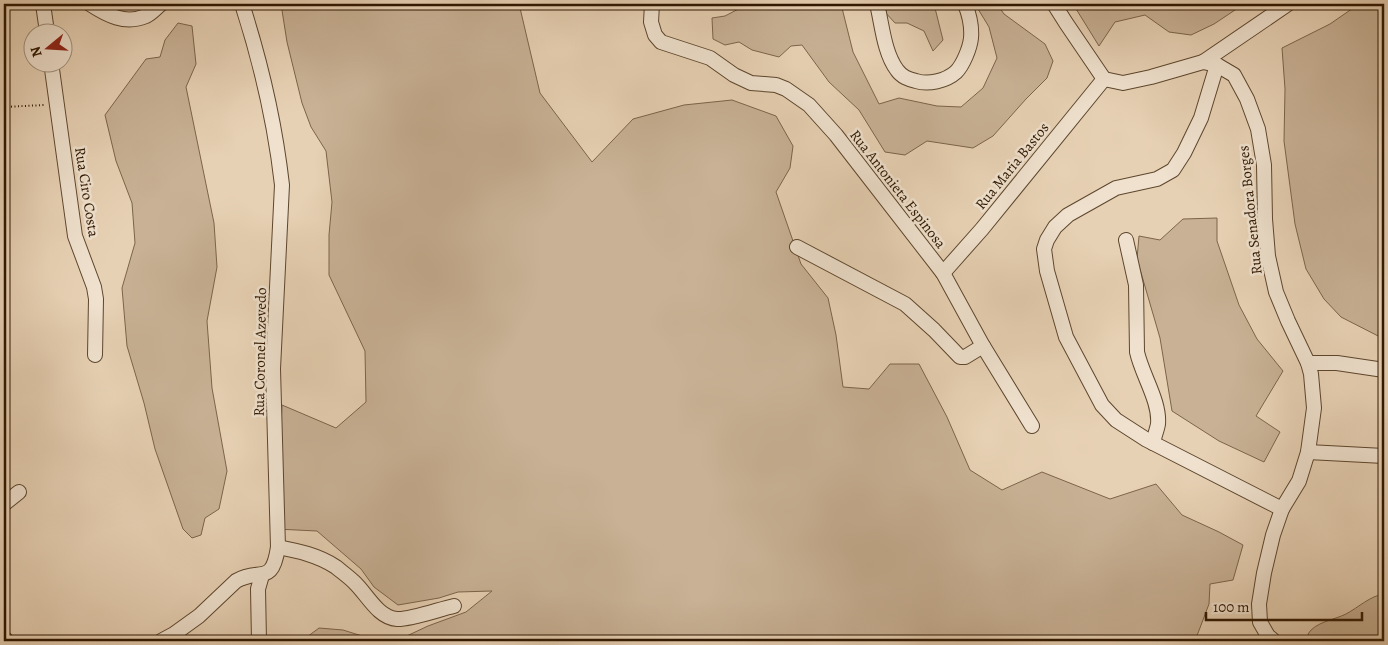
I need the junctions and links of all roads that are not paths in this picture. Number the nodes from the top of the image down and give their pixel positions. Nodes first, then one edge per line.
1 (43, 4) edge
2 (90, 4) edge
3 (161, 4) edge
4 (242, 4) edge
5 (652, 4) edge
6 (877, 4) edge
7 (965, 4) edge
8 (1054, 4) edge
9 (1288, 4) edge
10 (46, 22) edge
11 (1203, 62) junction
12 (1217, 65) junction
13 (52, 72) edge
14 (1104, 78) junction
15 (1126, 240) dead end
16 (797, 247) dead end
17 (943, 273) junction
18 (983, 346) junction
19 (95, 355) dead end
20 (1308, 363) junction
21 (1384, 370) edge
22 (1032, 426) dead end
23 (1153, 443) junction
24 (1308, 452) junction
25 (1384, 456) edge
26 (19, 492) dead end
27 (4, 504) edge
28 (1282, 509) junction
29 (278, 547) junction
30 (262, 575) junction
31 (454, 606) dead end
32 (4, 638) edge
33 (7, 641) edge
34 (160, 641) edge
35 (259, 641) edge
36 (1274, 641) edge

1 - 10 street
2 - 3 street
4 - 29 street, Rua Coronel Azevedo
5 - 17 street, Rua Antonieta Espinosa
6 - 7 street
8 - 14 street
9 - 11 street
11 - 12 street, Rua Senadora Borges
11 - 14 street, Rua Senadora Borges
12 - 20 street, Rua Senadora Borges
12 - 23 street
13 - 19 street, Rua Ciro Costa
14 - 17 street, Rua Maria Bastos
15 - 23 street
16 - 18 street
17 - 18 street, Rua Antonieta Espinosa
18 - 22 street, Rua Antonieta Espinosa
20 - 21 street
20 - 24 street, Rua Senadora Borges
23 - 28 street
24 - 25 street
24 - 28 street, Rua Senadora Borges
26 - 27 street
28 - 36 street, Rua Senadora Borges
29 - 30 street, Rua Coronel Azevedo
29 - 31 street
30 - 34 street
30 - 35 street
32 - 33 street

